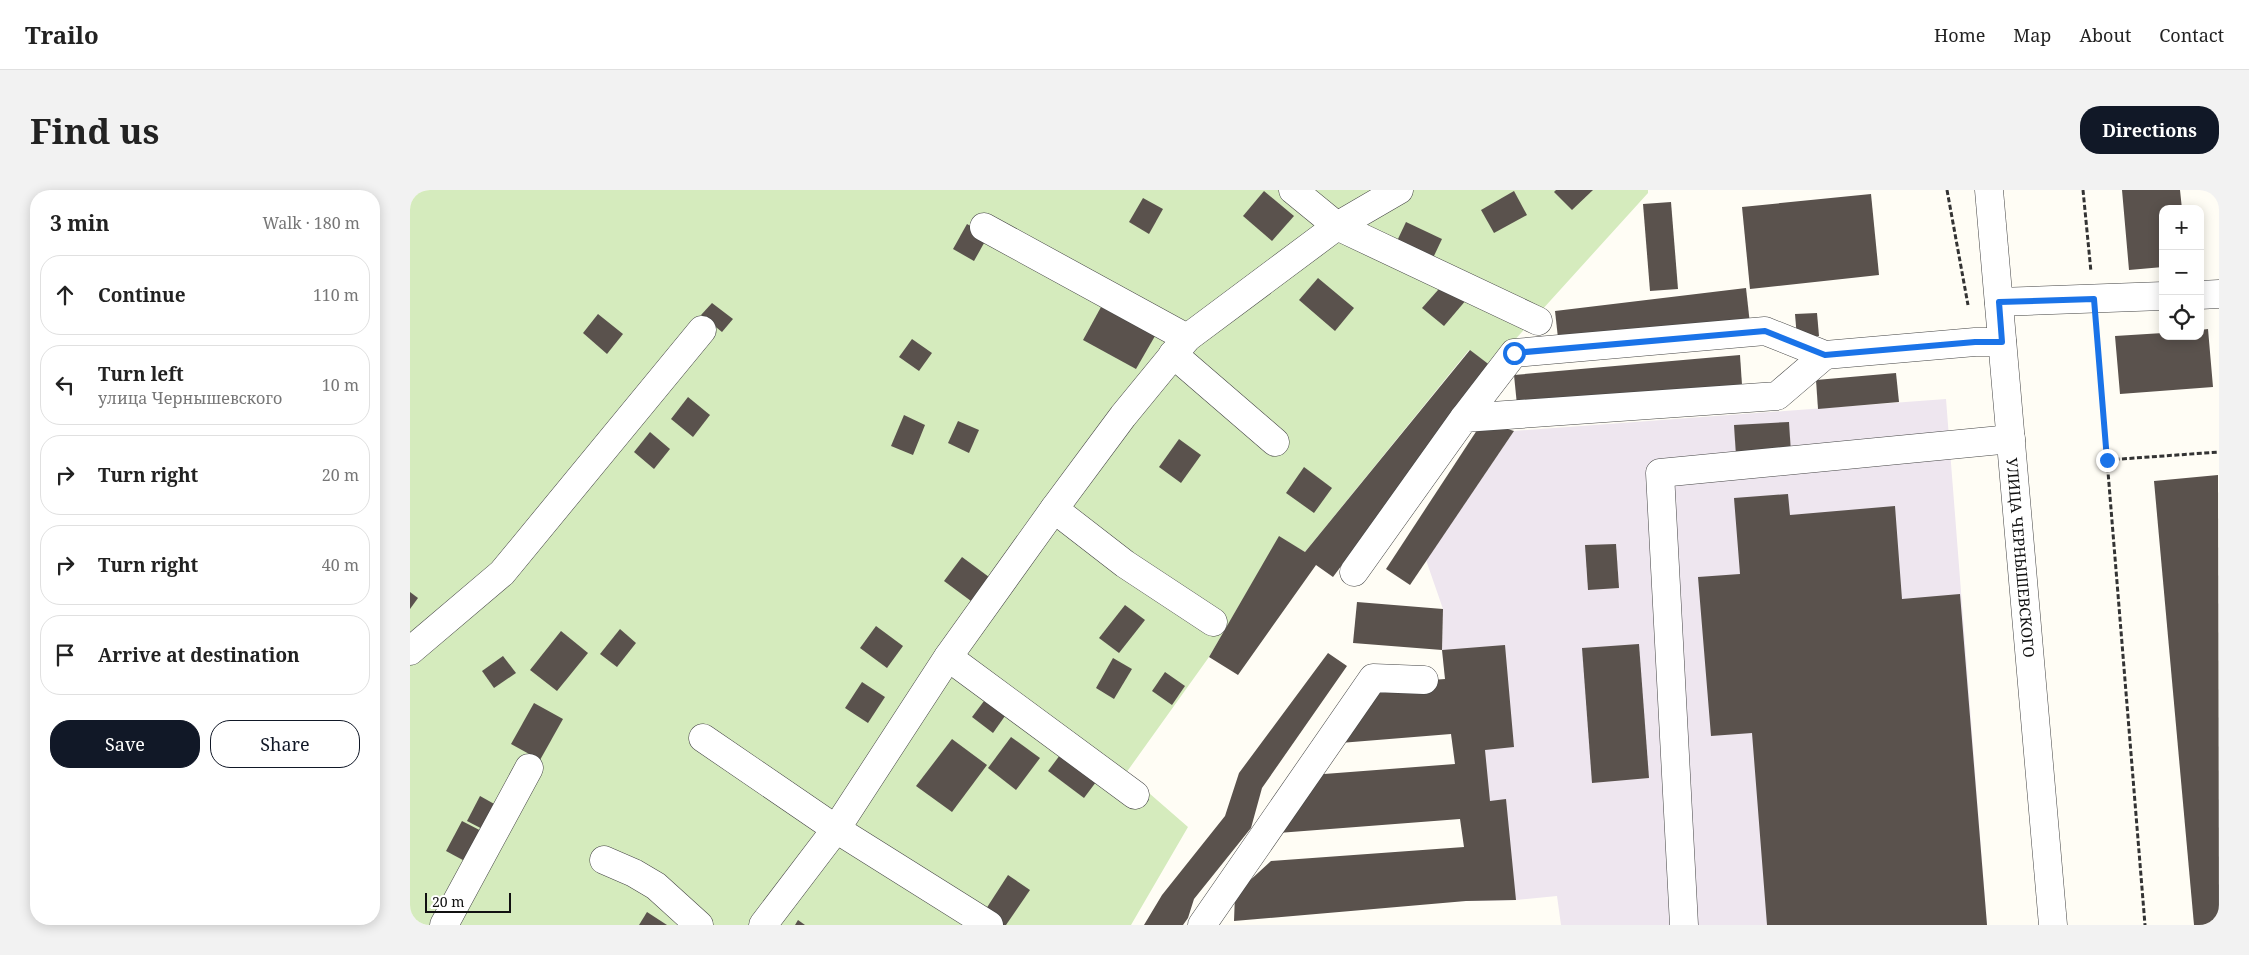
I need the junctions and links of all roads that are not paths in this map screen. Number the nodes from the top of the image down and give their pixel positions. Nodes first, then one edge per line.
1 (1293, 190) edge
2 (1399, 190) edge
3 (1989, 190) edge
4 (1337, 226) junction
5 (984, 227) dead end
6 (2219, 294) edge
7 (2204, 295) edge
8 (2159, 296) edge
9 (1999, 302) junction
10 (1538, 321) dead end
11 (702, 330) dead end
12 (2002, 342) junction
13 (1180, 346) junction
14 (1825, 355) junction
15 (1464, 418) junction
16 (2011, 439) junction
17 (1275, 442) dead end
18 (1054, 509) junction
19 (1354, 572) dead end
20 (1213, 622) dead end
21 (410, 651) edge
22 (948, 657) junction
23 (1424, 680) dead end
24 (703, 738) dead end
25 (529, 768) dead end
26 (1135, 795) dead end
27 (836, 829) junction
28 (604, 860) dead end
29 (444, 925) edge
30 (699, 925) edge
31 (762, 925) edge
32 (989, 925) edge
33 (1202, 925) edge
34 (1684, 925) edge
35 (2054, 925) edge

1 - 4 street
2 - 4 street
3 - 9 street, УЛИЦА ЧЕРНЫШЕВСКОГО
4 - 10 street
4 - 13 street
5 - 13 street
6 - 7 street
8 - 9 street
9 - 12 street, УЛИЦА ЧЕРНЫШЕВСКОГО
11 - 21 street
12 - 14 street
12 - 16 street, УЛИЦА ЧЕРНЫШЕВСКОГО
13 - 17 street
13 - 18 street
14 - 15 street
14 - 15 street
15 - 19 street
16 - 34 street
16 - 35 street, УЛИЦА ЧЕРНЫШЕВСКОГО
18 - 20 street
18 - 22 street
22 - 26 street
22 - 27 street
23 - 33 street
24 - 27 street
25 - 29 street
27 - 31 street
27 - 32 street
28 - 30 street

